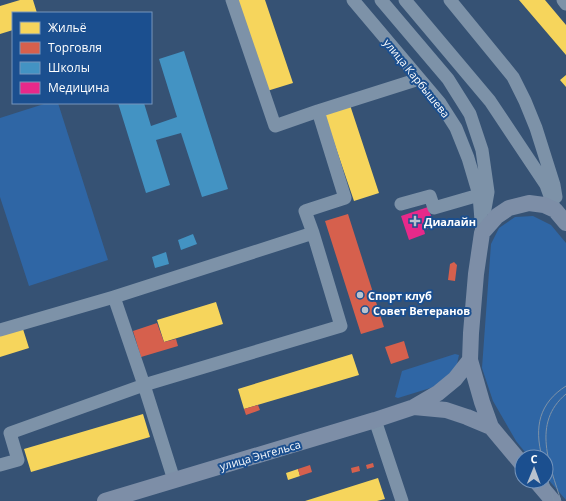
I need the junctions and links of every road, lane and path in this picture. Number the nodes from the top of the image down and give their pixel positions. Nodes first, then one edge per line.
1 (232, 0) edge
2 (354, 0) edge
3 (382, 0) edge
4 (405, 0) edge
5 (450, 0) edge
6 (563, 0) edge
7 (566, 4) edge
8 (419, 79) junction
9 (318, 111) junction
10 (479, 195) junction
11 (402, 204) dead end
12 (560, 215) edge
13 (313, 233) junction
14 (482, 233) junction
15 (114, 297) junction
16 (0, 330) edge
17 (470, 360) junction
18 (144, 385) junction
19 (414, 407) junction
20 (375, 420) junction
21 (491, 427) junction
22 (514, 454) edge
23 (0, 465) edge
24 (174, 480) junction
25 (543, 489) edge
26 (123, 498) edge
27 (105, 501) edge
28 (402, 501) edge
29 (553, 501) edge

1 - 9 street
2 - 8 street, улица Карбышева
3 - 14 street, улица Карбышева
4 - 12 street
5 - 12 street
6 - 7 street
8 - 9 street
8 - 10 street, улица Карбышева
9 - 13 street
10 - 11 street
10 - 14 street, улица Карбышева
12 - 14 main road
13 - 15 street
13 - 18 street
14 - 17 main road, улица Карбышева
15 - 16 street
15 - 18 street
17 - 19 main road, улица Энгельса
17 - 21 main road, улица Карбышева
18 - 23 street
18 - 24 street
19 - 20 main road, улица Энгельса
19 - 21 main road, улица Энгельса
20 - 24 main road, улица Энгельса
20 - 28 street
21 - 22 main road, улица Карбышева
24 - 26 main road, улица Энгельса
25 - 29 main road
26 - 27 main road, улица Энгельса

